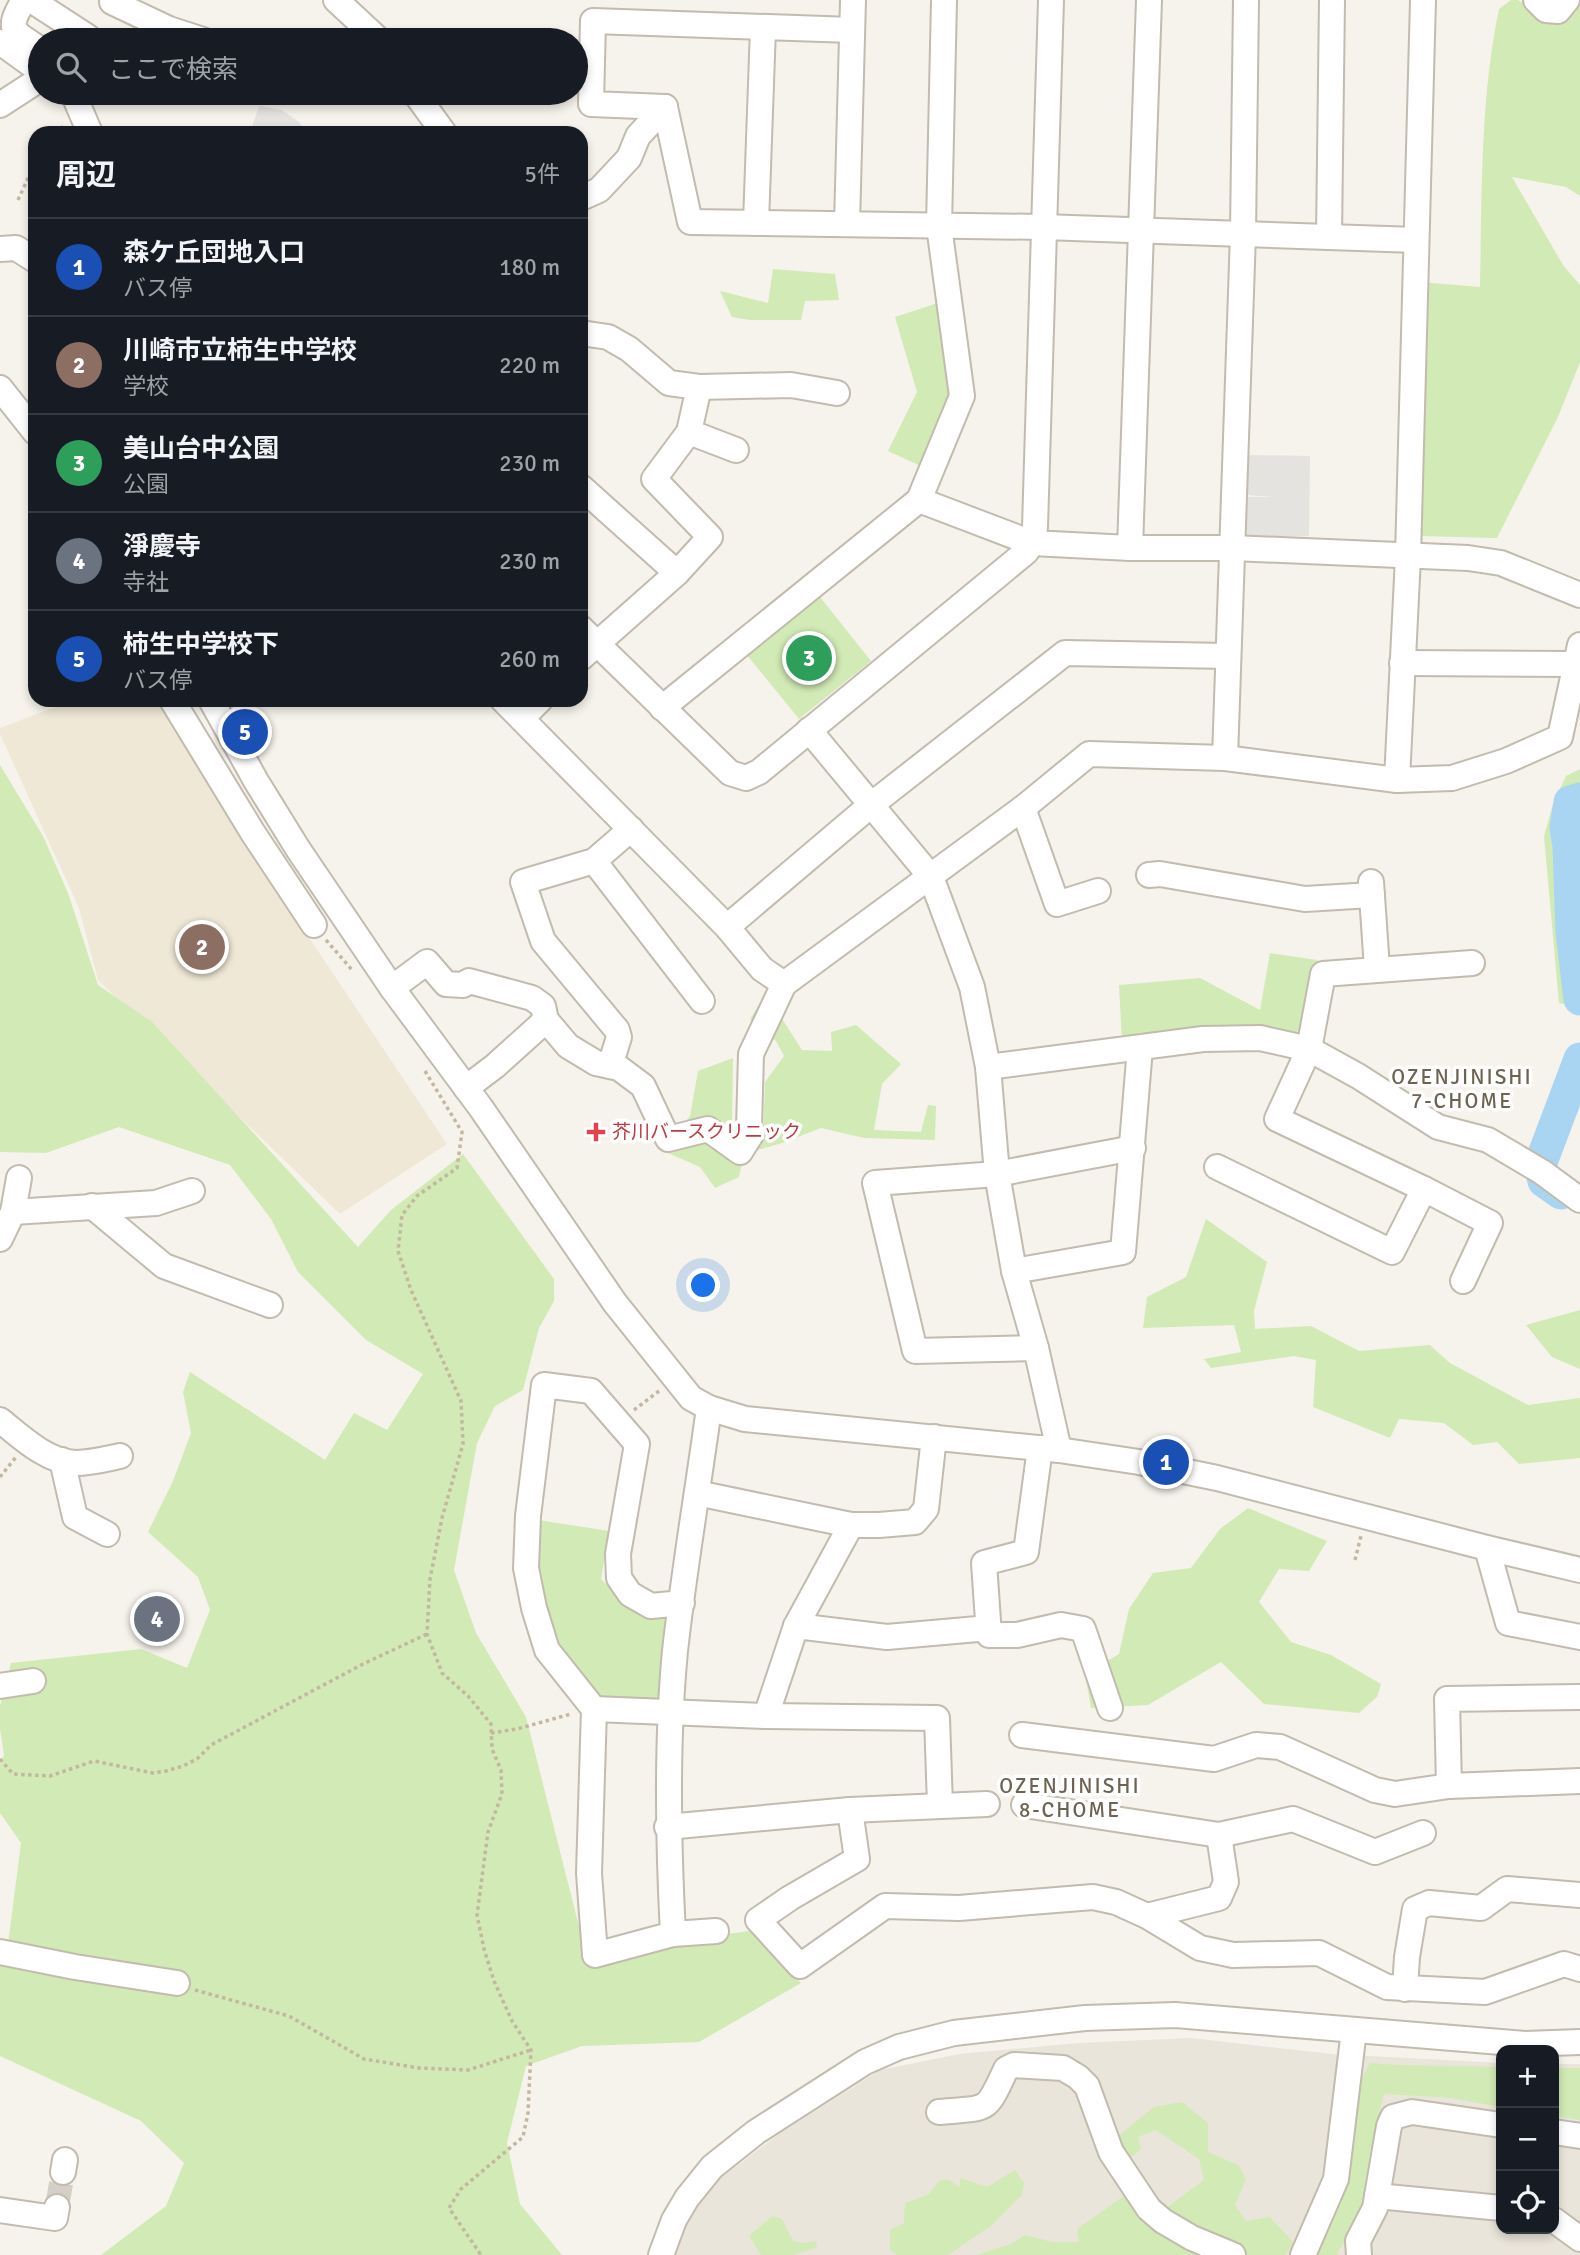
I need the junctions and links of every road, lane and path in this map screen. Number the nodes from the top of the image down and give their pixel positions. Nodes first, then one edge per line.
1 (24, 0) edge
2 (31, 0) edge
3 (336, 0) edge
4 (853, 0) edge
5 (944, 0) edge
6 (1051, 0) edge
7 (1149, 0) edge
8 (1246, 0) edge
9 (1332, 0) edge
10 (1423, 0) edge
11 (1536, 0) edge
12 (1567, 0) edge
13 (113, 1) edge
14 (71, 28) edge
15 (95, 28) edge
16 (167, 28) edge
17 (366, 28) edge
18 (762, 28) junction
19 (852, 30) junction
20 (28, 40) edge
21 (0, 42) edge
22 (28, 62) edge
23 (28, 87) edge
24 (0, 105) edge
25 (78, 105) edge
26 (424, 105) edge
27 (666, 107) junction
28 (87, 126) edge
29 (439, 126) edge
30 (28, 178) edge
31 (588, 195) edge
32 (18, 200) dead end
33 (756, 223) junction
34 (847, 224) junction
35 (939, 226) junction
36 (1043, 227) junction
37 (1141, 230) junction
38 (1243, 234) junction
39 (1329, 237) junction
40 (1416, 240) junction
41 (0, 249) edge
42 (28, 256) edge
43 (588, 334) edge
44 (699, 387) junction
45 (0, 388) edge
46 (837, 393) dead end
47 (28, 423) edge
48 (689, 432) junction
49 (736, 450) dead end
50 (588, 493) edge
51 (919, 500) junction
52 (1032, 543) junction
53 (1130, 548) junction
54 (1232, 548) junction
55 (1408, 557) junction
56 (677, 573) junction
57 (1580, 595) edge
58 (588, 641) edge
59 (588, 645) edge
60 (1578, 654) edge
61 (1228, 656) junction
62 (1402, 663) junction
63 (176, 707) edge
64 (215, 707) edge
65 (510, 707) edge
66 (533, 707) edge
67 (662, 708) junction
68 (522, 718) junction
69 (809, 730) junction
70 (1225, 758) junction
71 (1397, 780) junction
72 (871, 805) junction
73 (1023, 808) junction
74 (631, 829) junction
75 (594, 861) junction
76 (1149, 875) dead end
77 (931, 877) junction
78 (1098, 891) dead end
79 (314, 925) dead end
80 (727, 927) junction
81 (1472, 963) dead end
82 (1377, 968) junction
83 (784, 984) junction
84 (392, 988) junction
85 (702, 1001) dead end
86 (546, 1020) junction
87 (1140, 1048) junction
88 (1309, 1049) junction
89 (610, 1066) junction
90 (988, 1067) junction
91 (466, 1088) junction
92 (462, 1132) dead end
93 (1132, 1148) junction
94 (1217, 1167) dead end
95 (997, 1174) junction
96 (19, 1178) dead end
97 (1424, 1189) junction
98 (192, 1191) dead end
99 (1580, 1200) edge
100 (92, 1206) junction
101 (13, 1212) junction
102 (0, 1240) edge
103 (1014, 1271) junction
104 (1463, 1281) dead end
105 (270, 1305) dead end
106 (1036, 1348) junction
107 (659, 1391) dead end
108 (709, 1408) junction
109 (0, 1420) edge
110 (619, 1422) junction
111 (934, 1437) junction
112 (1049, 1449) junction
113 (120, 1456) dead end
114 (62, 1460) junction
115 (697, 1493) junction
116 (851, 1525) junction
117 (107, 1534) dead end
118 (1486, 1548) junction
119 (1580, 1570) edge
120 (682, 1603) junction
121 (796, 1626) junction
122 (989, 1628) junction
123 (428, 1634) junction
124 (1580, 1637) edge
125 (33, 1681) dead end
126 (0, 1686) edge
127 (1580, 1697) edge
128 (1110, 1708) dead end
129 (594, 1709) junction
130 (671, 1713) junction
131 (564, 1716) dead end
132 (766, 1716) junction
133 (491, 1734) junction
134 (1022, 1735) dead end
135 (0, 1759) edge
136 (1580, 1780) edge
137 (1448, 1786) junction
138 (987, 1804) dead end
139 (940, 1805) junction
140 (1024, 1805) dead end
141 (850, 1810) junction
142 (667, 1827) junction
143 (1423, 1833) dead end
144 (1219, 1835) junction
145 (1580, 1895) edge
146 (1147, 1916) junction
147 (716, 1931) dead end
148 (673, 1934) junction
149 (0, 1952) edge
150 (1580, 1969) edge
151 (177, 1983) joint
152 (1405, 1989) junction
153 (1354, 2030) junction
154 (1580, 2042) edge
155 (531, 2050) junction
156 (939, 2112) dead end
157 (1496, 2124) edge
158 (1559, 2133) edge
159 (1580, 2136) edge
160 (1377, 2196) junction
161 (57, 2207) dead end
162 (1496, 2208) edge
163 (0, 2210) edge
164 (1559, 2224) edge
165 (1580, 2239) edge
166 (481, 2255) edge
167 (661, 2255) edge
168 (1233, 2255) edge
169 (1303, 2255) edge
170 (1359, 2255) edge

1 - 20 street
2 - 14 street
3 - 17 street
4 - 19 street
5 - 35 street
6 - 36 street
7 - 37 street
8 - 38 street
9 - 39 street
10 - 40 street
11 - 12 street
13 - 15 street
13 - 16 street
18 - 19 street
18 - 27 street
18 - 33 street
19 - 34 street
21 - 22 street
23 - 24 street
25 - 28 street
26 - 29 street
27 - 31 street
27 - 33 street
30 - 32 path
33 - 34 street
34 - 35 street
35 - 36 street
35 - 51 street
36 - 37 street
36 - 52 street
37 - 38 street
37 - 53 street
38 - 39 street
38 - 54 street
39 - 40 street
40 - 55 street
41 - 42 street
43 - 44 street
44 - 46 street
44 - 48 street
45 - 47 street
48 - 49 street
48 - 56 street
50 - 56 street
51 - 52 street
51 - 67 street
52 - 53 street
52 - 69 street
53 - 54 street
54 - 55 street
54 - 61 street
55 - 57 street
55 - 62 street
56 - 58 street
59 - 67 street
60 - 62 street
60 - 71 street
61 - 70 street
61 - 72 street
62 - 71 street
63 - 79 street
64 - 84 street
65 - 68 street
66 - 68 street
67 - 69 street
68 - 74 street
69 - 72 street
70 - 71 street
70 - 73 street
72 - 77 street
72 - 80 street
73 - 77 street
73 - 78 street
74 - 75 street
74 - 80 street
75 - 85 street
75 - 89 street
76 - 82 street
77 - 83 street
77 - 90 street
80 - 83 street
81 - 82 street
82 - 88 street
83 - 89 street
84 - 86 street
84 - 91 street
86 - 89 street
86 - 91 street
87 - 88 street
87 - 90 street
87 - 93 street
88 - 97 street
88 - 99 street
90 - 95 street
91 - 108 street
92 - 123 path
93 - 95 street
93 - 103 street
94 - 97 street
95 - 103 street
95 - 106 street
96 - 101 street
97 - 104 street
98 - 100 street
100 - 101 street
100 - 105 street
101 - 102 street
103 - 106 street
106 - 112 street
107 - 110 path
108 - 111 street
108 - 115 street
109 - 114 street
110 - 120 street
110 - 129 street
111 - 112 street
111 - 116 street
112 - 118 street
112 - 122 street
113 - 114 street
114 - 117 street
115 - 116 street
115 - 120 street
116 - 121 street
118 - 119 street
118 - 124 street
120 - 130 street
121 - 122 street
121 - 132 street
122 - 128 street
123 - 133 path
123 - 135 path
125 - 126 street
127 - 137 street
129 - 130 street
129 - 148 street
130 - 132 street
130 - 142 street
131 - 133 path
132 - 139 street
133 - 155 path
134 - 137 street
136 - 137 street
138 - 139 street
139 - 141 street
140 - 144 street
141 - 142 street
141 - 146 street
142 - 148 street
143 - 144 street
144 - 146 street
145 - 152 street
146 - 152 street
147 - 148 street
149 - 151 street
150 - 152 street
151 - 155 path
153 - 154 street
153 - 167 street
153 - 169 street
155 - 166 path
156 - 168 street
157 - 160 street
158 - 159 street
160 - 162 street
160 - 170 street
161 - 163 street
164 - 165 street

